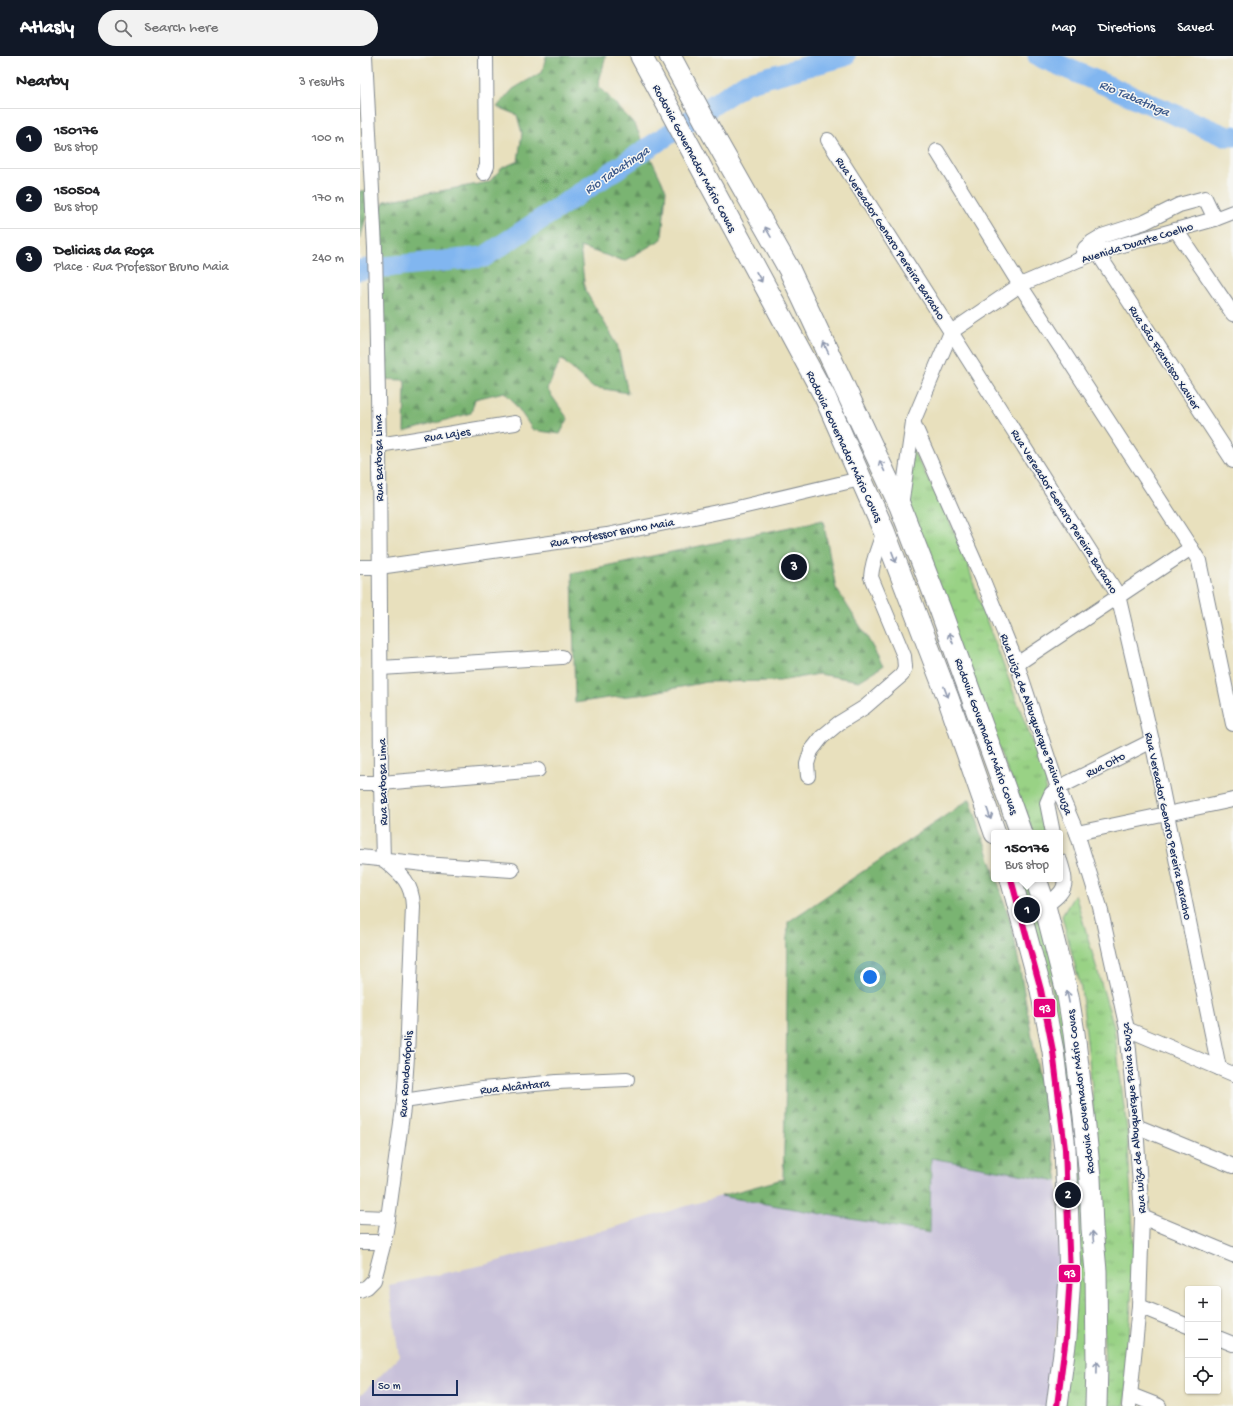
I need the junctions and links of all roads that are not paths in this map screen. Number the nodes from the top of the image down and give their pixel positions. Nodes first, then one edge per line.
1 (365, 56) edge
2 (486, 56) edge
3 (641, 56) edge
4 (670, 56) edge
5 (828, 140) dead end
6 (937, 151) dead end
7 (484, 173) dead end
8 (1233, 213) edge
9 (1215, 219) junction
10 (1176, 230) junction
11 (1097, 252) junction
12 (1081, 258) junction
13 (1020, 285) junction
14 (1233, 314) edge
15 (951, 332) junction
16 (914, 422) junction
17 (515, 423) dead end
18 (379, 445) junction
19 (1233, 461) edge
20 (860, 479) junction
21 (900, 506) junction
22 (884, 531) junction
23 (1191, 548) junction
24 (360, 567) edge
25 (379, 567) junction
26 (1118, 595) junction
27 (562, 657) dead end
28 (1016, 664) junction
29 (381, 668) junction
30 (1230, 697) edge
31 (1233, 724) edge
32 (1152, 741) junction
33 (538, 770) dead end
34 (808, 776) dead end
35 (360, 783) edge
36 (381, 783) junction
37 (1058, 788) junction
38 (1233, 800) edge
39 (1167, 814) junction
40 (994, 830) edge
41 (1020, 830) edge
42 (1052, 830) edge
43 (1077, 833) junction
44 (360, 857) edge
45 (383, 859) junction
46 (512, 870) dead end
47 (1063, 871) edge
48 (1012, 882) edge
49 (1037, 882) edge
50 (1045, 906) junction
51 (1128, 1030) junction
52 (1219, 1068) junction
53 (1233, 1074) edge
54 (627, 1079) dead end
55 (404, 1101) junction
56 (1136, 1126) junction
57 (1233, 1166) edge
58 (360, 1217) edge
59 (1142, 1217) junction
60 (388, 1218) junction
61 (360, 1242) edge
62 (384, 1242) junction
63 (1233, 1255) edge
64 (360, 1290) edge
65 (1139, 1306) junction
66 (1185, 1325) edge
67 (1221, 1339) edge
68 (1233, 1344) edge
69 (1130, 1400) edge
70 (1057, 1406) edge
71 (1096, 1406) edge
72 (1159, 1406) edge

1 - 18 street, Rua Barbosa Lima
2 - 7 street
3 -> 20 highway, Rodovia Governador Mário Covas
21 -> 4 highway, Rodovia Governador Mário Covas
5 - 15 street, Rua Vereador Genaro Pereira Baracho
6 - 13 street
8 - 9 street, Avenida Duarte Coelho
9 - 10 street, Avenida Duarte Coelho
9 - 12 street
10 - 11 street, Avenida Duarte Coelho
10 - 14 street
11 - 12 street, Avenida Duarte Coelho
11 - 19 street, Rua São Francisco Xavier
12 - 13 street, Avenida Duarte Coelho
13 - 15 street, Avenida Duarte Coelho
13 - 23 street
15 - 16 street
15 - 26 street, Rua Vereador Genaro Pereira Baracho
16 - 21 street
16 - 28 street, Rua Luiza de Albuquerque Paiva Souza
17 - 18 street, Rua Lajes
18 - 25 street, Rua Barbosa Lima
20 - 22 highway, Rodovia Governador Mário Covas
20 - 25 street, Rua Professor Bruno Maia
41 -> 21 highway, Rodovia Governador Mário Covas
22 - 34 street
22 -> 40 highway, Rodovia Governador Mário Covas
23 - 26 street
23 - 30 street
24 - 25 street, Rua Professor Bruno Maia
25 - 29 street, Rua Barbosa Lima
26 - 28 street
26 - 32 street, Rua Vereador Genaro Pereira Baracho
27 - 29 street
28 - 37 street, Rua Luiza de Albuquerque Paiva Souza
29 - 36 street, Rua Barbosa Lima
30 - 31 street
32 - 37 street, Rua Oito
32 - 39 street, Rua Vereador Genaro Pereira Baracho
33 - 36 street
35 - 36 street
36 - 45 street, Rua Barbosa Lima
37 - 42 street
37 - 43 street, Rua Luiza de Albuquerque Paiva Souza
38 - 39 street
39 - 43 street
39 - 52 street, Rua Vereador Genaro Pereira Baracho
43 - 51 street, Rua Luiza de Albuquerque Paiva Souza
44 - 45 street
45 - 46 street
45 - 55 street, Rua Rondonópolis
47 - 50 street
48 - 70 highway, Rodovia Governador Mário Covas
49 - 50 highway, Rodovia Governador Mário Covas
71 -> 50 highway, Rodovia Governador Mário Covas
51 - 52 street
51 - 56 street, Rua Luiza de Albuquerque Paiva Souza
52 - 53 street
54 - 55 street, Rua Alcântara
55 - 60 street, Rua Rondonópolis
56 - 57 street
56 - 59 street, Rua Luiza de Albuquerque Paiva Souza
58 - 60 street
59 - 63 street
59 - 65 street, Rua Luiza de Albuquerque Paiva Souza
60 - 62 street, Rua Rondonópolis
61 - 62 street
62 - 64 street, Rua Rondonópolis
65 - 66 street
65 - 69 street, Rua Luiza de Albuquerque Paiva Souza
67 - 68 street
69 - 72 street

